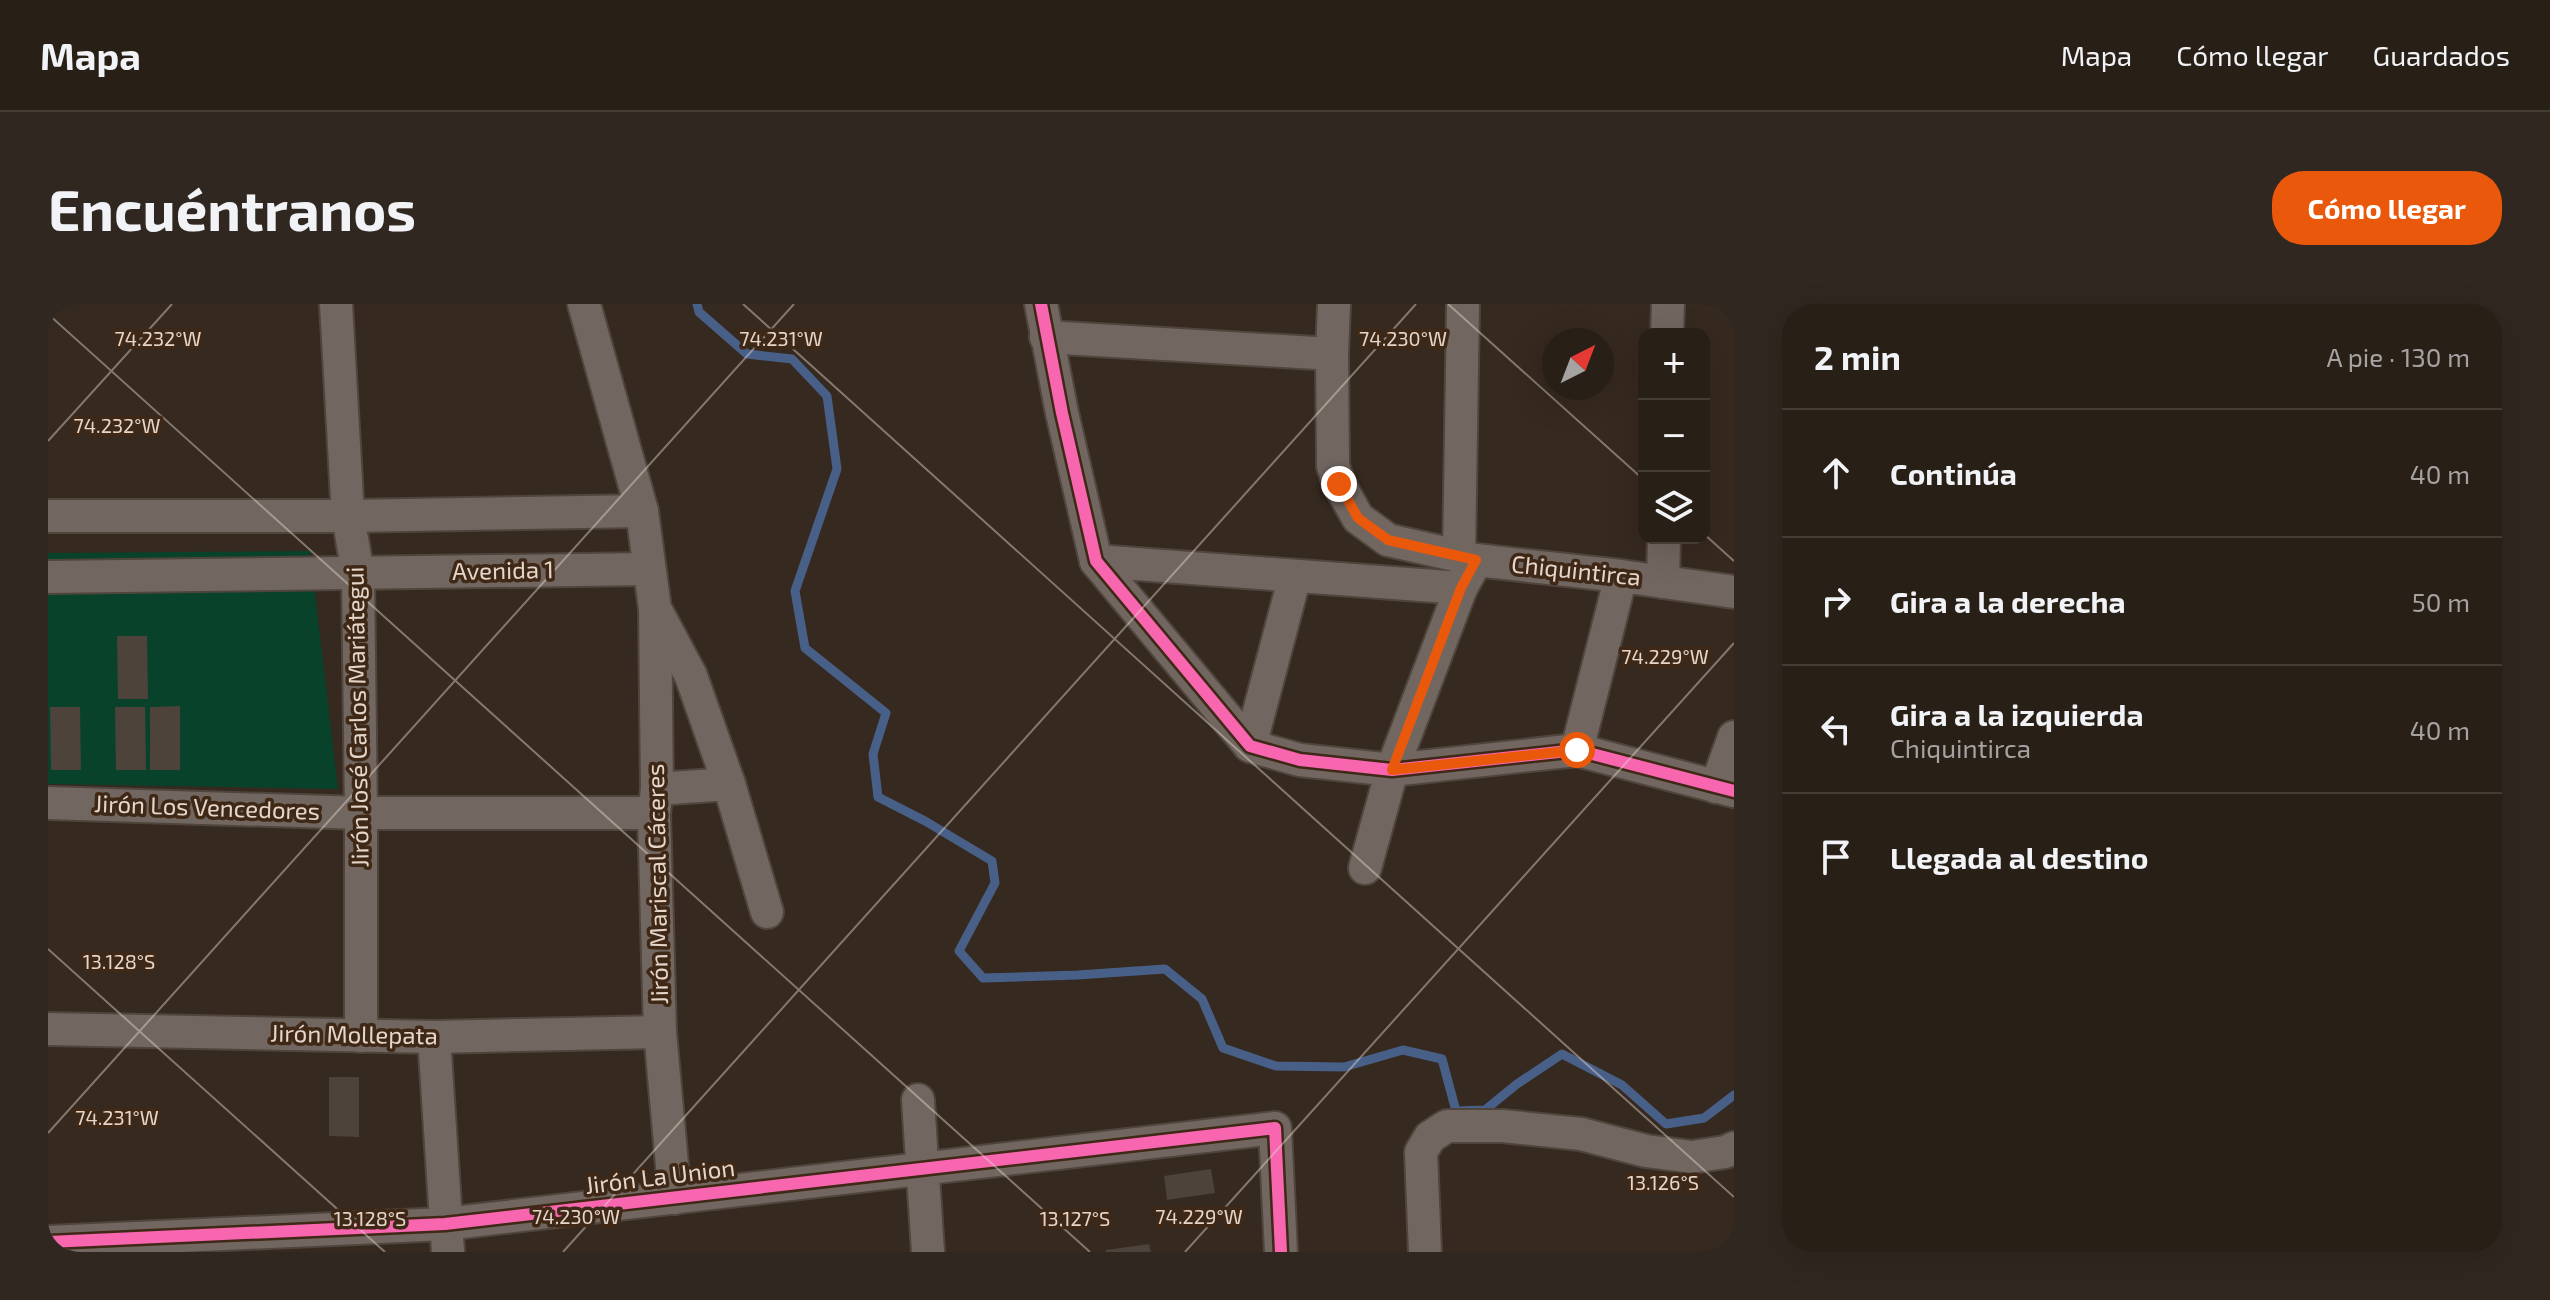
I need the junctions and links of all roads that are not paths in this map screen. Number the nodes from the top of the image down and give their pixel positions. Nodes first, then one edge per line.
1 (336, 304) edge
2 (584, 304) edge
3 (1041, 304) edge
4 (1334, 304) edge
5 (1463, 304) edge
6 (1668, 304) edge
7 (1667, 328) edge
8 (1046, 337) junction
9 (1332, 354) junction
10 (642, 511) junction
11 (48, 516) edge
12 (348, 516) junction
13 (1664, 544) edge
14 (1096, 561) junction
15 (649, 569) junction
16 (1465, 569) junction
17 (358, 574) junction
18 (1295, 576) junction
19 (1621, 576) junction
20 (48, 577) edge
21 (1663, 582) junction
22 (1734, 592) edge
23 (655, 609) junction
24 (1734, 737) edge
25 (1250, 746) junction
26 (1577, 750) junction
27 (1392, 770) junction
28 (729, 784) junction
29 (1725, 789) edge
30 (655, 801) junction
31 (48, 803) edge
32 (361, 813) junction
33 (1365, 868) dead end
34 (767, 912) dead end
35 (48, 1029) edge
36 (660, 1032) junction
37 (361, 1036) junction
38 (434, 1037) junction
39 (918, 1100) dead end
40 (1734, 1148) edge
41 (921, 1168) junction
42 (675, 1198) junction
43 (446, 1238) edge
44 (48, 1242) edge
45 (928, 1252) edge
46 (1281, 1252) edge
47 (1425, 1252) edge

1 - 12 street, Jirón José Carlos Mariátegui
2 - 10 street, Jirón Mariscal Cáceres
3 - 8 street
4 - 9 street, Chiquintirca
5 - 16 street
6 - 7 street
8 - 9 street
8 - 14 street
9 - 16 street, Chiquintirca
10 - 12 street
10 - 15 street, Jirón Mariscal Cáceres
11 - 12 street
12 - 17 street, Jirón José Carlos Mariátegui
13 - 21 street
14 - 18 street
14 - 25 street
15 - 17 street, Avenida 1
15 - 23 street, Jirón Mariscal Cáceres
16 - 18 street
16 - 19 street, Chiquintirca
16 - 27 street
17 - 20 street, Avenida 1
17 - 32 street, Jirón José Carlos Mariátegui
18 - 25 street
19 - 21 street, Chiquintirca
19 - 26 street
21 - 22 street, Chiquintirca
23 - 28 street
23 - 30 street, Jirón Mariscal Cáceres
24 - 29 street
25 - 27 street
26 - 27 street
26 - 29 street
27 - 33 street
28 - 30 street, Jirón Los Vencedores
28 - 34 street
30 - 32 street, Jirón Los Vencedores
30 - 36 street, Jirón Mariscal Cáceres
31 - 32 street, Jirón Los Vencedores
32 - 37 street, Jirón José Carlos Mariátegui
35 - 37 street, Jirón Mollepata
36 - 38 street, Jirón Mollepata
36 - 42 street, Jirón Mariscal Cáceres
37 - 38 street, Jirón Mollepata
38 - 43 street
39 - 41 street
40 - 47 street
41 - 42 street, Jirón La Union
41 - 45 street
41 - 46 street, Jirón La Union
42 - 43 street, Jirón La Union
43 - 44 street, Jirón La Union

